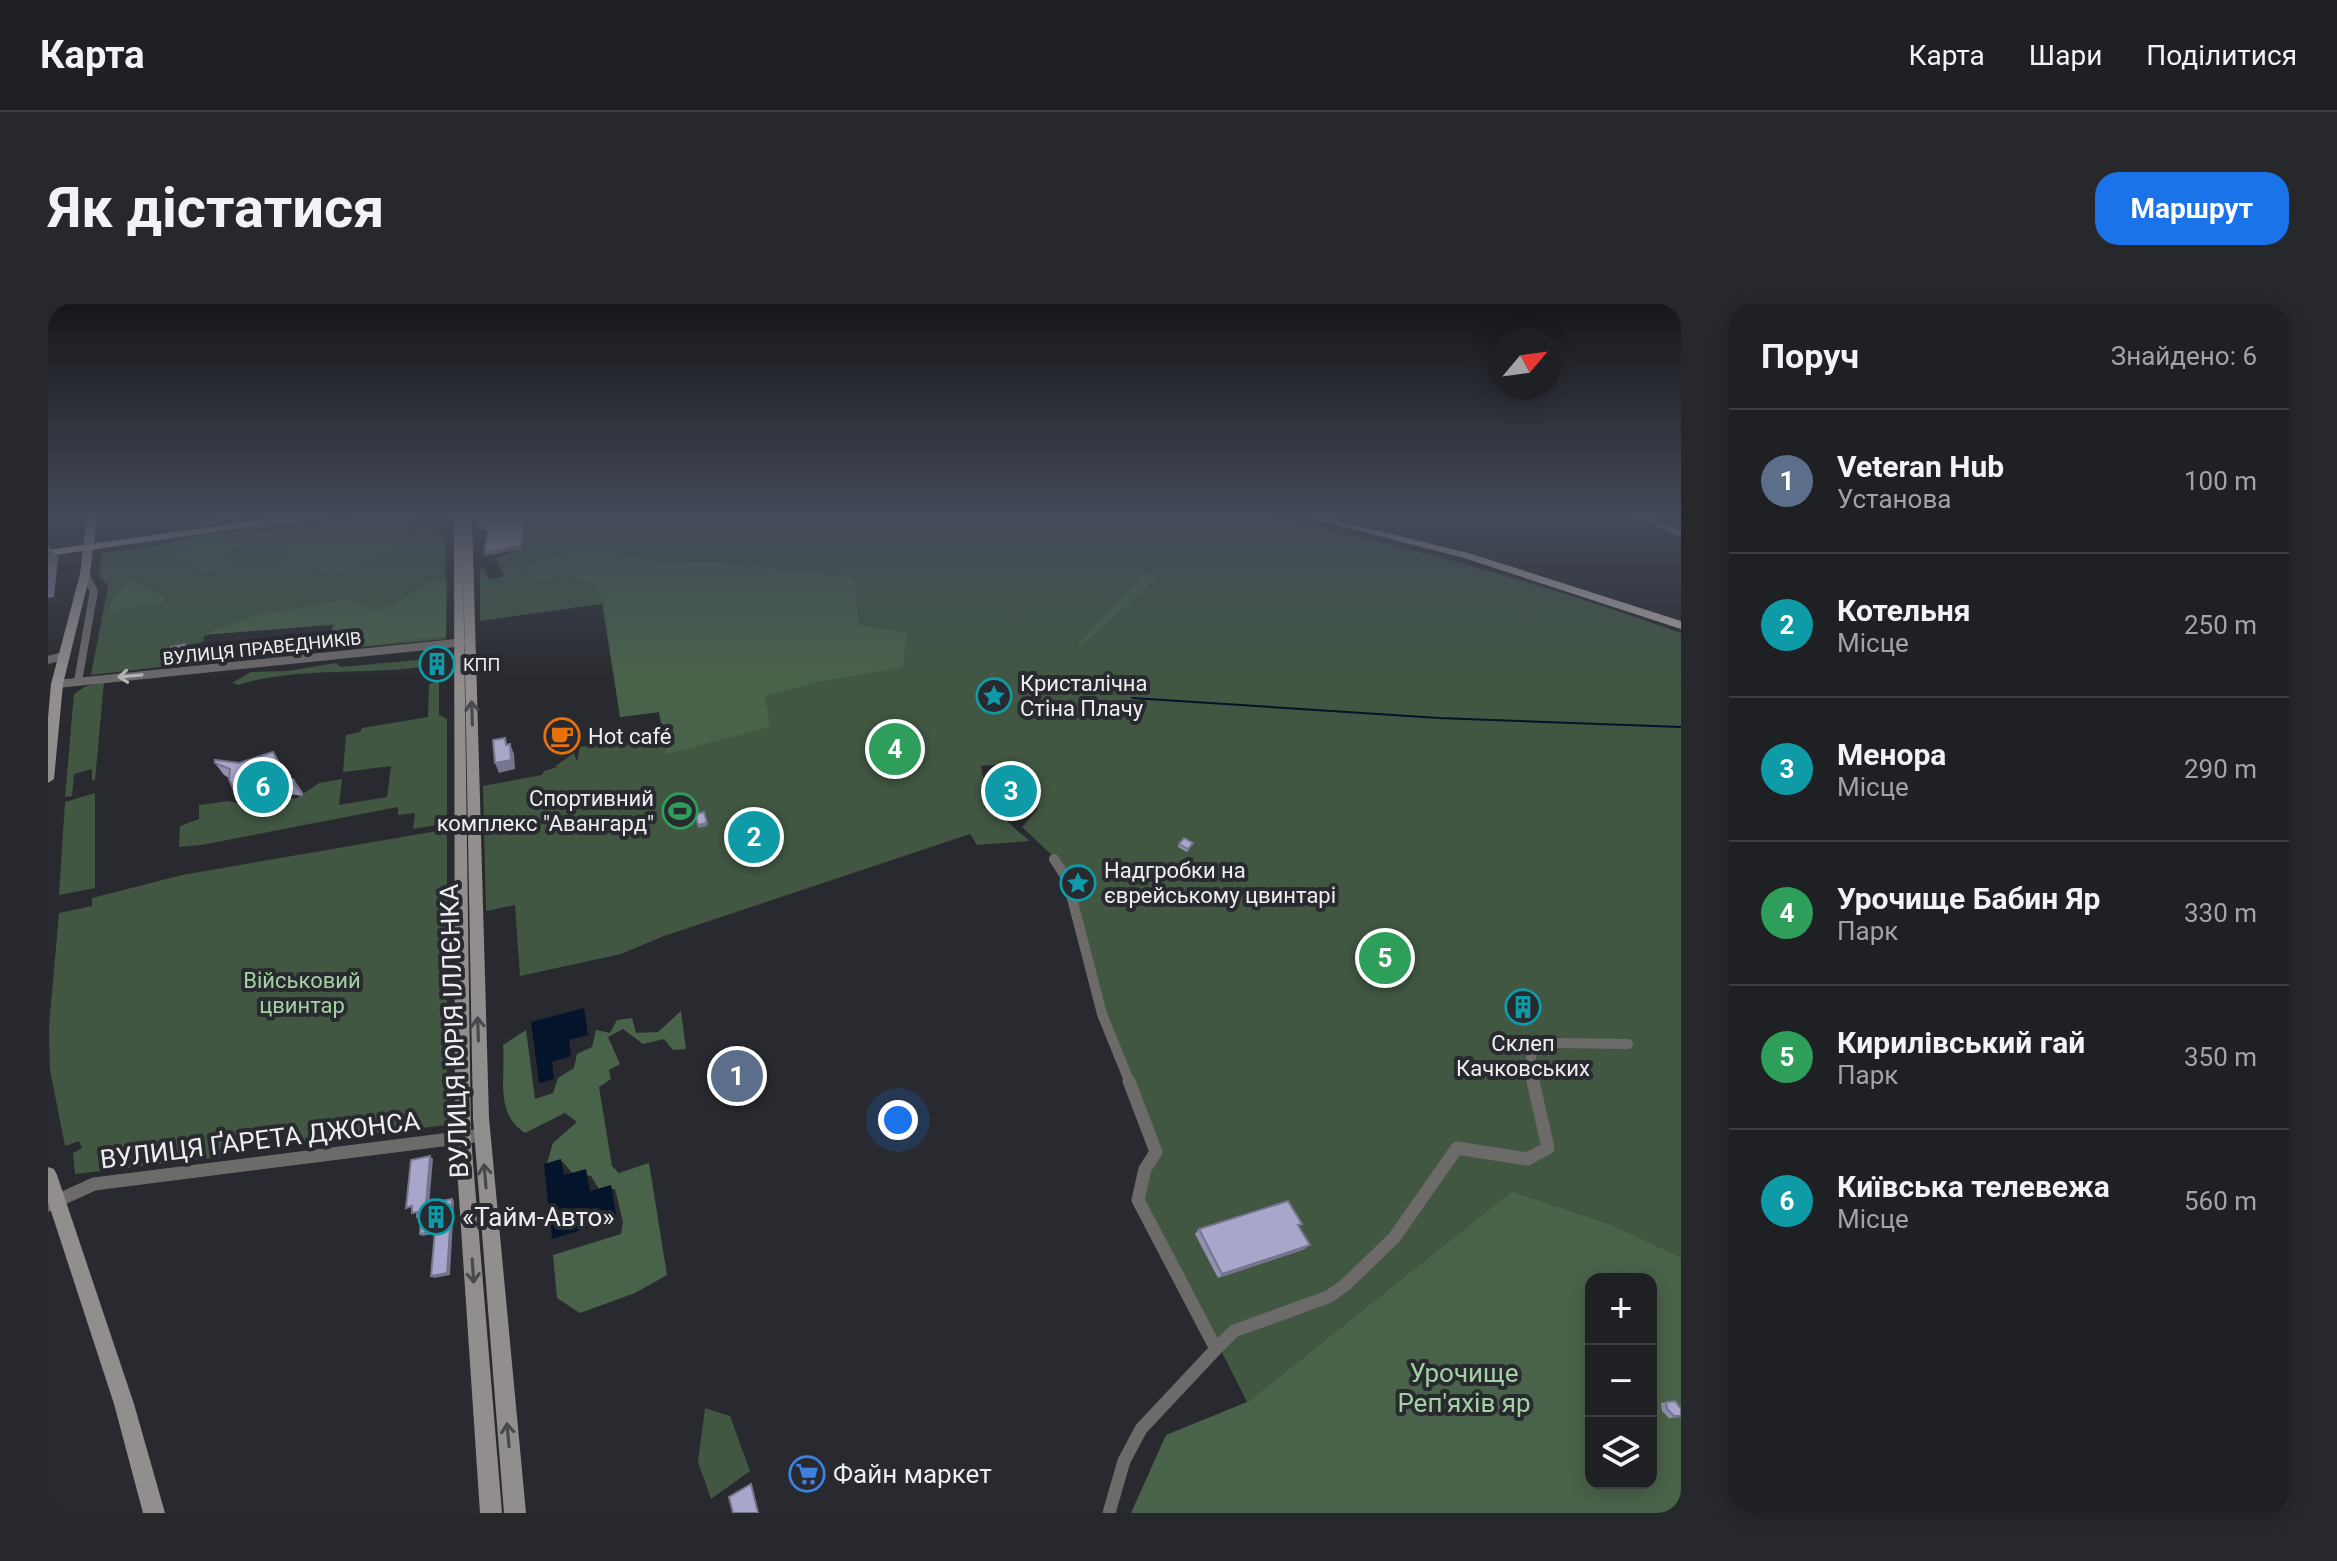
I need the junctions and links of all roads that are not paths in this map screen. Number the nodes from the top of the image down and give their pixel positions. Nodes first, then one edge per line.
1 (461, 573) edge
2 (466, 573) edge
3 (1522, 573) edge
4 (1549, 573) edge
5 (85, 574) joint
6 (1681, 618) edge
7 (1681, 625) edge
8 (464, 642) junction
9 (63, 656) junction
10 (48, 660) edge
11 (78, 681) junction
12 (57, 684) junction
13 (48, 779) edge
14 (1054, 859) dead end
15 (1628, 1044) dead end
16 (473, 1136) junction
17 (48, 1175) edge
18 (52, 1202) edge
19 (1216, 1349) junction
20 (154, 1513) edge
21 (491, 1513) edge
22 (515, 1513) edge
23 (1109, 1513) edge

1 - 8 main road, ВУЛИЦЯ ЮРІЯ ІЛЛЄНКА
2 - 8 main road, ВУЛИЦЯ ЮРІЯ ІЛЛЄНКА
3 - 7 main road
4 - 6 main road
5 - 9 main road
5 - 11 street
8 -> 11 street, ВУЛИЦЯ ПРАВЕДНИКІВ
8 - 16 main road, ВУЛИЦЯ ЮРІЯ ІЛЛЄНКА
9 - 10 street
9 - 12 main road
11 - 12 street, ВУЛИЦЯ ПРАВЕДНИКІВ
12 - 13 main road
14 - 19 street
15 - 19 street
16 - 18 street, ВУЛИЦЯ ҐАРЕТА ДЖОНСА
16 -> 21 main road, ВУЛИЦЯ ЮРІЯ ІЛЛЄНКА
22 -> 16 main road, ВУЛИЦЯ ЮРІЯ ІЛЛЄНКА
17 - 18 main road
18 - 20 main road
19 - 23 street

